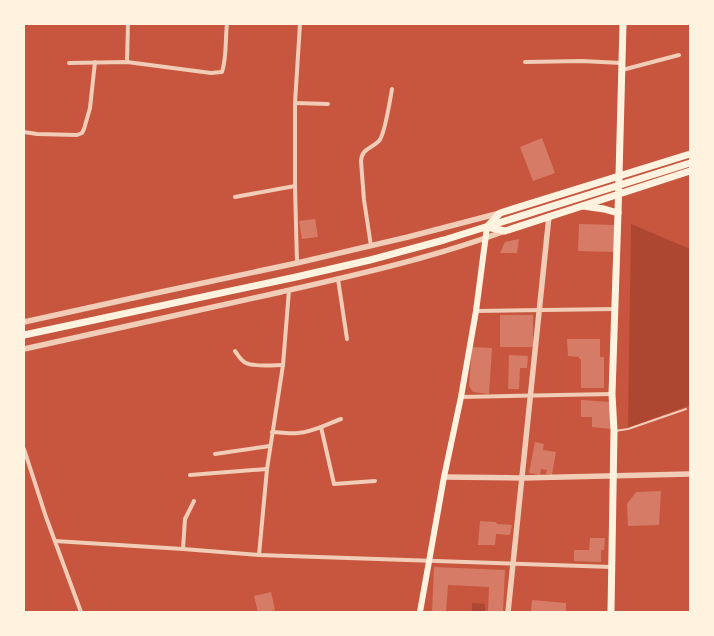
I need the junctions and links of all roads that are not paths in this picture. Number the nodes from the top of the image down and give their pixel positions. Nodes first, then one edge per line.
1 (128, 24) edge
2 (227, 24) edge
3 (300, 24) edge
4 (622, 24) edge
5 (679, 55) dead end
6 (95, 62) junction
7 (127, 62) junction
8 (525, 62) dead end
9 (69, 63) dead end
10 (621, 66) junction
11 (392, 89) dead end
12 (295, 103) junction
13 (328, 104) dead end
14 (24, 132) edge
15 (690, 154) edge
16 (690, 163) edge
17 (690, 171) edge
18 (619, 176) junction
19 (295, 186) junction
20 (618, 194) junction
21 (235, 197) dead end
22 (581, 206) junction
23 (500, 213) junction
24 (618, 213) junction
25 (549, 216) junction
26 (487, 227) junction
27 (505, 231) junction
28 (486, 238) junction
29 (371, 246) junction
30 (297, 264) junction
31 (338, 279) junction
32 (289, 290) junction
33 (615, 309) junction
34 (476, 310) junction
35 (540, 310) junction
36 (24, 322) edge
37 (24, 335) edge
38 (347, 339) dead end
39 (24, 349) edge
40 (235, 351) dead end
41 (283, 365) junction
42 (612, 394) junction
43 (531, 395) junction
44 (461, 397) junction
45 (686, 409) dead end
46 (341, 419) dead end
47 (321, 427) junction
48 (614, 431) junction
49 (272, 432) junction
50 (270, 446) junction
51 (24, 449) edge
52 (215, 454) dead end
53 (267, 469) junction
54 (690, 474) edge
55 (190, 475) dead end
56 (613, 475) junction
57 (444, 477) junction
58 (522, 478) junction
59 (375, 481) dead end
60 (194, 501) dead end
61 (55, 541) junction
62 (183, 549) junction
63 (259, 555) junction
64 (430, 561) junction
65 (513, 564) junction
66 (612, 567) junction
67 (82, 612) edge
68 (420, 612) edge
69 (508, 612) edge
70 (611, 612) edge

1 - 7 street
2 - 7 street
3 - 12 street
4 - 10 main road
5 - 10 street
6 - 7 street
6 - 9 street
6 - 14 street
8 - 10 street
10 - 18 main road
11 - 29 street
12 - 13 street
12 - 19 street
15 - 18 main road
16 - 26 main road
17 - 20 main road
18 - 20 main road
18 - 23 main road
19 - 21 street
19 - 30 street
20 - 22 main road
20 - 24 main road
22 - 24 main road
22 - 25 main road
23 - 26 main road
23 - 29 street
24 - 33 main road
25 - 27 main road
25 - 35 street
26 - 27 main road
26 - 28 main road
26 - 37 main road
27 - 28 street
28 - 31 street
28 - 34 main road
29 - 30 street
30 - 36 street
31 - 32 street
31 - 38 street
32 - 39 street
32 - 41 street
33 - 35 street
33 - 42 main road
34 - 35 street
34 - 44 main road
35 - 43 street
40 - 41 street
41 - 49 street
42 - 43 street
42 - 48 main road
43 - 44 street
43 - 58 street
44 - 57 main road
45 - 48 lane
46 - 47 street
47 - 49 street
47 - 59 street
48 - 56 main road
49 - 50 street
50 - 52 street
50 - 53 street
51 - 61 street
53 - 55 street
53 - 63 street
54 - 56 street
56 - 58 street
56 - 66 main road
57 - 58 street
57 - 64 main road
58 - 65 street
60 - 62 street
61 - 62 street
61 - 67 street
62 - 63 street
63 - 64 street
64 - 65 street
64 - 68 main road
65 - 66 street
65 - 69 street
66 - 70 main road

